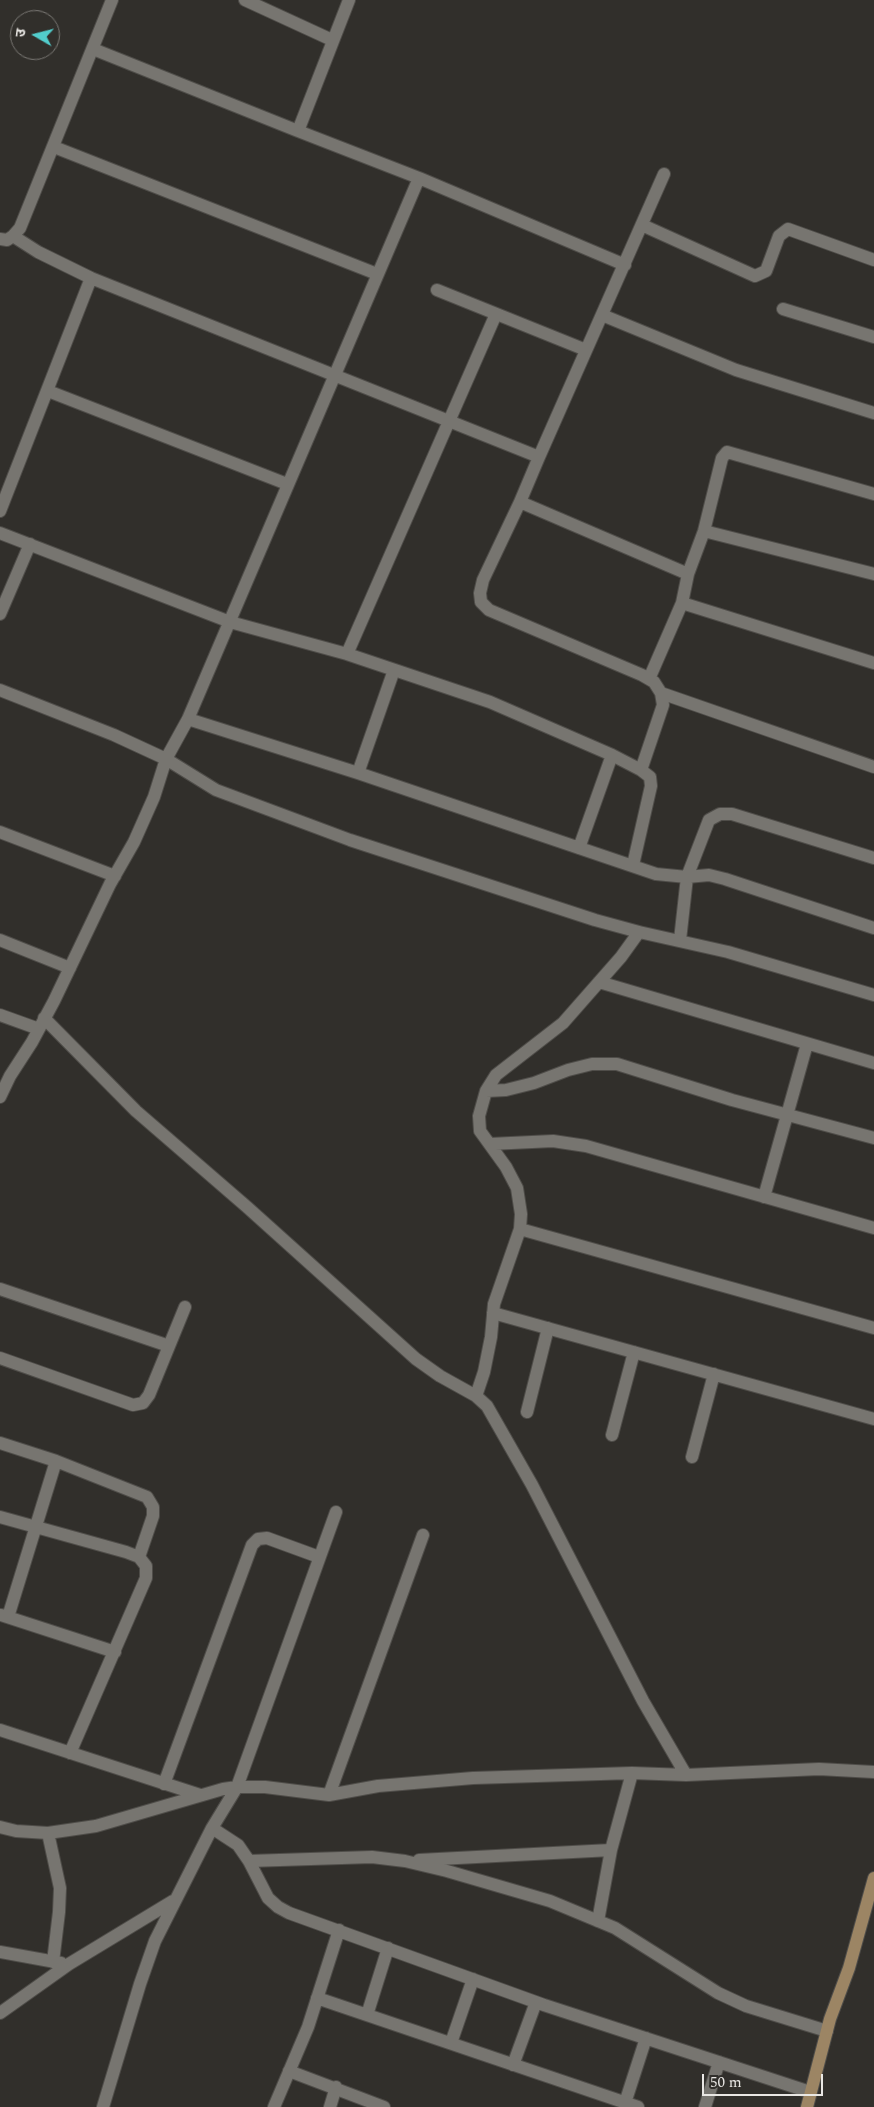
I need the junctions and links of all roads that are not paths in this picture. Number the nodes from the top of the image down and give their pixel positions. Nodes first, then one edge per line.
1 (112, 0) edge
2 (245, 0) edge
3 (349, 0) edge
4 (332, 40) junction
5 (93, 49) junction
6 (298, 131) junction
7 (54, 147) junction
8 (664, 174) dead end
9 (419, 178) junction
10 (642, 225) junction
11 (13, 236) junction
12 (0, 239) edge
13 (874, 260) edge
14 (625, 265) junction
15 (377, 274) junction
16 (91, 278) junction
17 (437, 290) dead end
18 (783, 309) dead end
19 (496, 314) junction
20 (602, 315) junction
21 (874, 338) edge
22 (586, 350) junction
23 (334, 375) junction
24 (48, 391) junction
25 (874, 413) edge
26 (450, 421) junction
27 (539, 457) junction
28 (287, 484) junction
29 (874, 494) edge
30 (520, 502) junction
31 (0, 512) edge
32 (704, 531) junction
33 (0, 533) edge
34 (30, 544) junction
35 (688, 574) junction
36 (874, 574) edge
37 (682, 603) junction
38 (0, 614) edge
39 (230, 622) junction
40 (347, 654) junction
41 (874, 663) edge
42 (394, 670) junction
43 (648, 679) junction
44 (0, 690) edge
45 (661, 693) junction
46 (188, 719) junction
47 (612, 755) junction
48 (166, 759) junction
49 (874, 768) edge
50 (641, 770) junction
51 (358, 773) junction
52 (0, 832) edge
53 (579, 848) junction
54 (874, 858) edge
55 (633, 866) junction
56 (115, 876) junction
57 (687, 876) junction
58 (874, 928) edge
59 (639, 932) junction
60 (0, 940) edge
61 (680, 940) junction
62 (70, 968) junction
63 (599, 982) junction
64 (874, 995) edge
65 (0, 1016) edge
66 (42, 1023) junction
67 (807, 1044) junction
68 (874, 1063) edge
69 (486, 1091) junction
70 (0, 1097) edge
71 (786, 1114) junction
72 (874, 1138) edge
73 (490, 1144) junction
74 (764, 1196) junction
75 (520, 1228) junction
76 (874, 1228) edge
77 (0, 1289) edge
78 (185, 1307) dead end
79 (493, 1313) junction
80 (548, 1328) junction
81 (874, 1328) edge
82 (169, 1346) junction
83 (634, 1352) junction
84 (0, 1358) edge
85 (714, 1374) junction
86 (476, 1396) junction
87 (527, 1412) dead end
88 (874, 1419) edge
89 (612, 1435) dead end
90 (0, 1443) edge
91 (692, 1457) dead end
92 (56, 1461) junction
93 (336, 1512) dead end
94 (0, 1517) edge
95 (35, 1527) junction
96 (423, 1536) dead end
97 (138, 1557) junction
98 (319, 1557) junction
99 (4, 1616) edge
100 (115, 1652) junction
101 (0, 1730) edge
102 (70, 1753) junction
103 (874, 1772) edge
104 (632, 1773) junction
105 (686, 1775) junction
106 (164, 1784) junction
107 (237, 1787) junction
108 (200, 1795) junction
109 (329, 1795) junction
110 (0, 1827) edge
111 (212, 1828) junction
112 (48, 1833) junction
113 (611, 1850) junction
114 (249, 1861) junction
115 (405, 1861) junction
116 (874, 1878) edge
117 (173, 1901) junction
118 (598, 1921) junction
119 (339, 1930) junction
120 (388, 1948) junction
121 (0, 1952) edge
122 (53, 1962) junction
123 (69, 1964) junction
124 (473, 1978) junction
125 (317, 1998) junction
126 (536, 2002) junction
127 (0, 2013) edge
128 (367, 2014) junction
129 (827, 2031) junction
130 (646, 2038) junction
131 (451, 2043) junction
132 (719, 2062) junction
133 (513, 2065) junction
134 (289, 2071) junction
135 (336, 2087) junction
136 (810, 2092) junction
137 (625, 2102) junction
138 (103, 2107) edge
139 (274, 2107) edge
140 (330, 2107) edge
141 (384, 2107) edge
142 (638, 2107) edge
143 (705, 2107) edge
144 (806, 2107) edge

1 - 5 street
2 - 4 street
3 - 4 street
4 - 6 street
5 - 6 street
5 - 7 street
6 - 9 street
7 - 11 street
7 - 15 street
8 - 10 street
9 - 14 street
9 - 15 street
10 - 13 street
10 - 14 street
11 - 12 street
11 - 16 street
14 - 20 street
15 - 23 street
16 - 23 street
16 - 24 street
17 - 19 street
18 - 21 street
19 - 22 street
19 - 26 street
20 - 22 street
20 - 25 street
22 - 27 street
23 - 26 street
23 - 28 street
24 - 28 street
24 - 31 street
26 - 27 street
26 - 40 street
27 - 30 street
28 - 39 street
29 - 32 street
30 - 35 street
30 - 43 street
32 - 35 street
32 - 36 street
33 - 34 street
34 - 38 street
34 - 39 street
35 - 37 street
37 - 41 street
37 - 43 street
39 - 40 street
39 - 46 street
40 - 42 street
42 - 47 street
42 - 51 street
43 - 45 street
44 - 48 street
45 - 49 street
45 - 50 street
46 - 48 street
46 - 51 street
47 - 50 street
47 - 53 street
48 - 56 street
48 - 59 street
50 - 55 street
51 - 53 street
52 - 56 street
53 - 55 street
54 - 57 street
55 - 57 street
56 - 62 street
57 - 58 street
57 - 61 street
59 - 61 street
59 - 63 street
60 - 62 street
61 - 64 street
62 - 66 street
63 - 67 street
63 - 69 street
65 - 66 street
66 - 70 street
66 - 86 street
67 - 68 street
67 - 71 street
69 - 71 street
69 - 73 street
71 - 72 street
71 - 74 street
73 - 74 street
73 - 75 street
74 - 76 street
75 - 79 street
75 - 81 street
77 - 82 street
78 - 82 street
79 - 80 street
79 - 86 street
80 - 83 street
80 - 87 street
82 - 84 street
83 - 85 street
83 - 89 street
85 - 88 street
85 - 91 street
86 - 105 street
90 - 92 street
92 - 95 street
92 - 97 street
93 - 98 street
94 - 95 street
95 - 97 street
95 - 99 street
96 - 109 street
97 - 100 street
98 - 106 street
98 - 107 street
99 - 100 street
100 - 102 street
101 - 102 street
102 - 106 street
103 - 105 street
104 - 105 street
104 - 109 street
104 - 113 street
106 - 108 street
107 - 108 street
107 - 109 street
107 - 111 street
108 - 112 street
110 - 112 street
111 - 114 street
111 - 117 street
112 - 122 street
113 - 115 street
113 - 118 street
114 - 115 street
114 - 119 street
115 - 118 street
116 - 129 street
117 - 123 street
117 - 138 street
118 - 129 street
119 - 120 street
119 - 125 street
120 - 124 street
120 - 128 street
121 - 122 street
122 - 123 street
123 - 127 street
124 - 126 street
124 - 131 street
125 - 128 street
125 - 134 street
126 - 130 street
126 - 133 street
128 - 131 street
129 - 136 street
130 - 132 street
130 - 137 street
131 - 133 street
132 - 136 street
132 - 143 street
133 - 137 street
134 - 135 street
134 - 139 street
135 - 140 street
135 - 141 street
136 - 144 street
137 - 142 street

